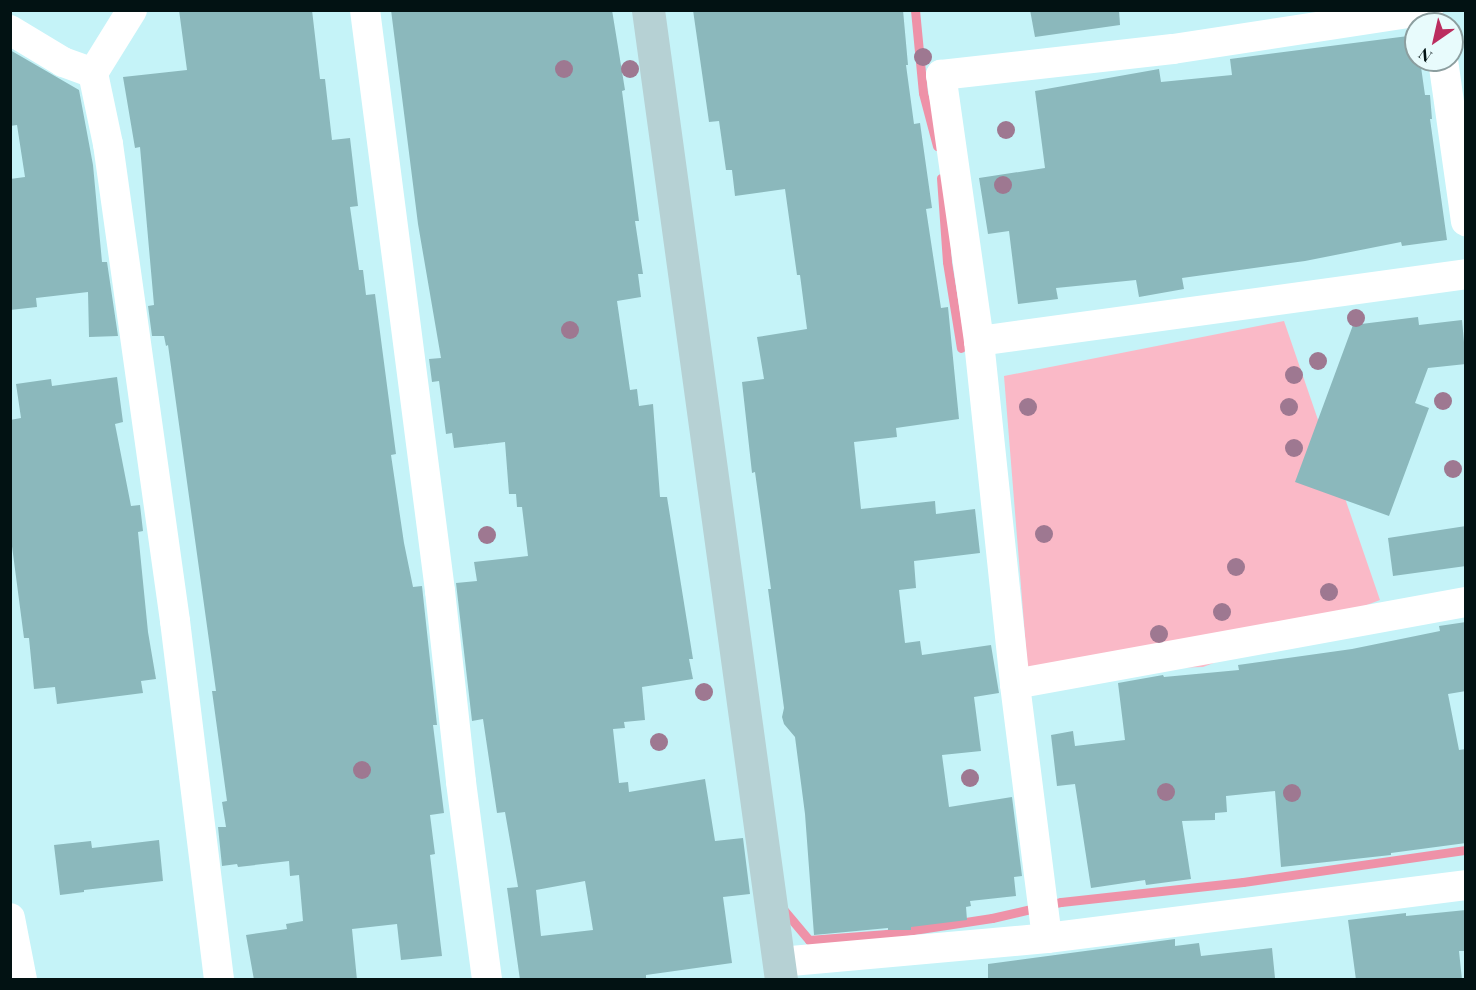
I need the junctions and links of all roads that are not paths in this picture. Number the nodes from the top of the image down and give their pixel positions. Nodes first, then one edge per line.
1 (132, 10) edge
2 (365, 10) edge
3 (648, 10) edge
4 (1428, 10) edge
5 (10, 30) edge
6 (1445, 72) edge
7 (93, 73) junction
8 (1466, 221) edge
9 (1466, 274) edge
10 (979, 341) junction
11 (1466, 602) edge
12 (1015, 684) junction
13 (1466, 885) edge
14 (10, 918) edge
15 (1047, 938) junction
16 (780, 971) edge
17 (22, 980) edge
18 (219, 980) edge
19 (487, 980) edge

1 - 7 street
2 - 19 street
3 - 16 street
4 - 10 street
5 - 7 street
6 - 8 street
7 - 18 street
9 - 10 street
10 - 12 street
11 - 12 street
12 - 15 street
13 - 15 street
14 - 17 street
15 - 16 street

